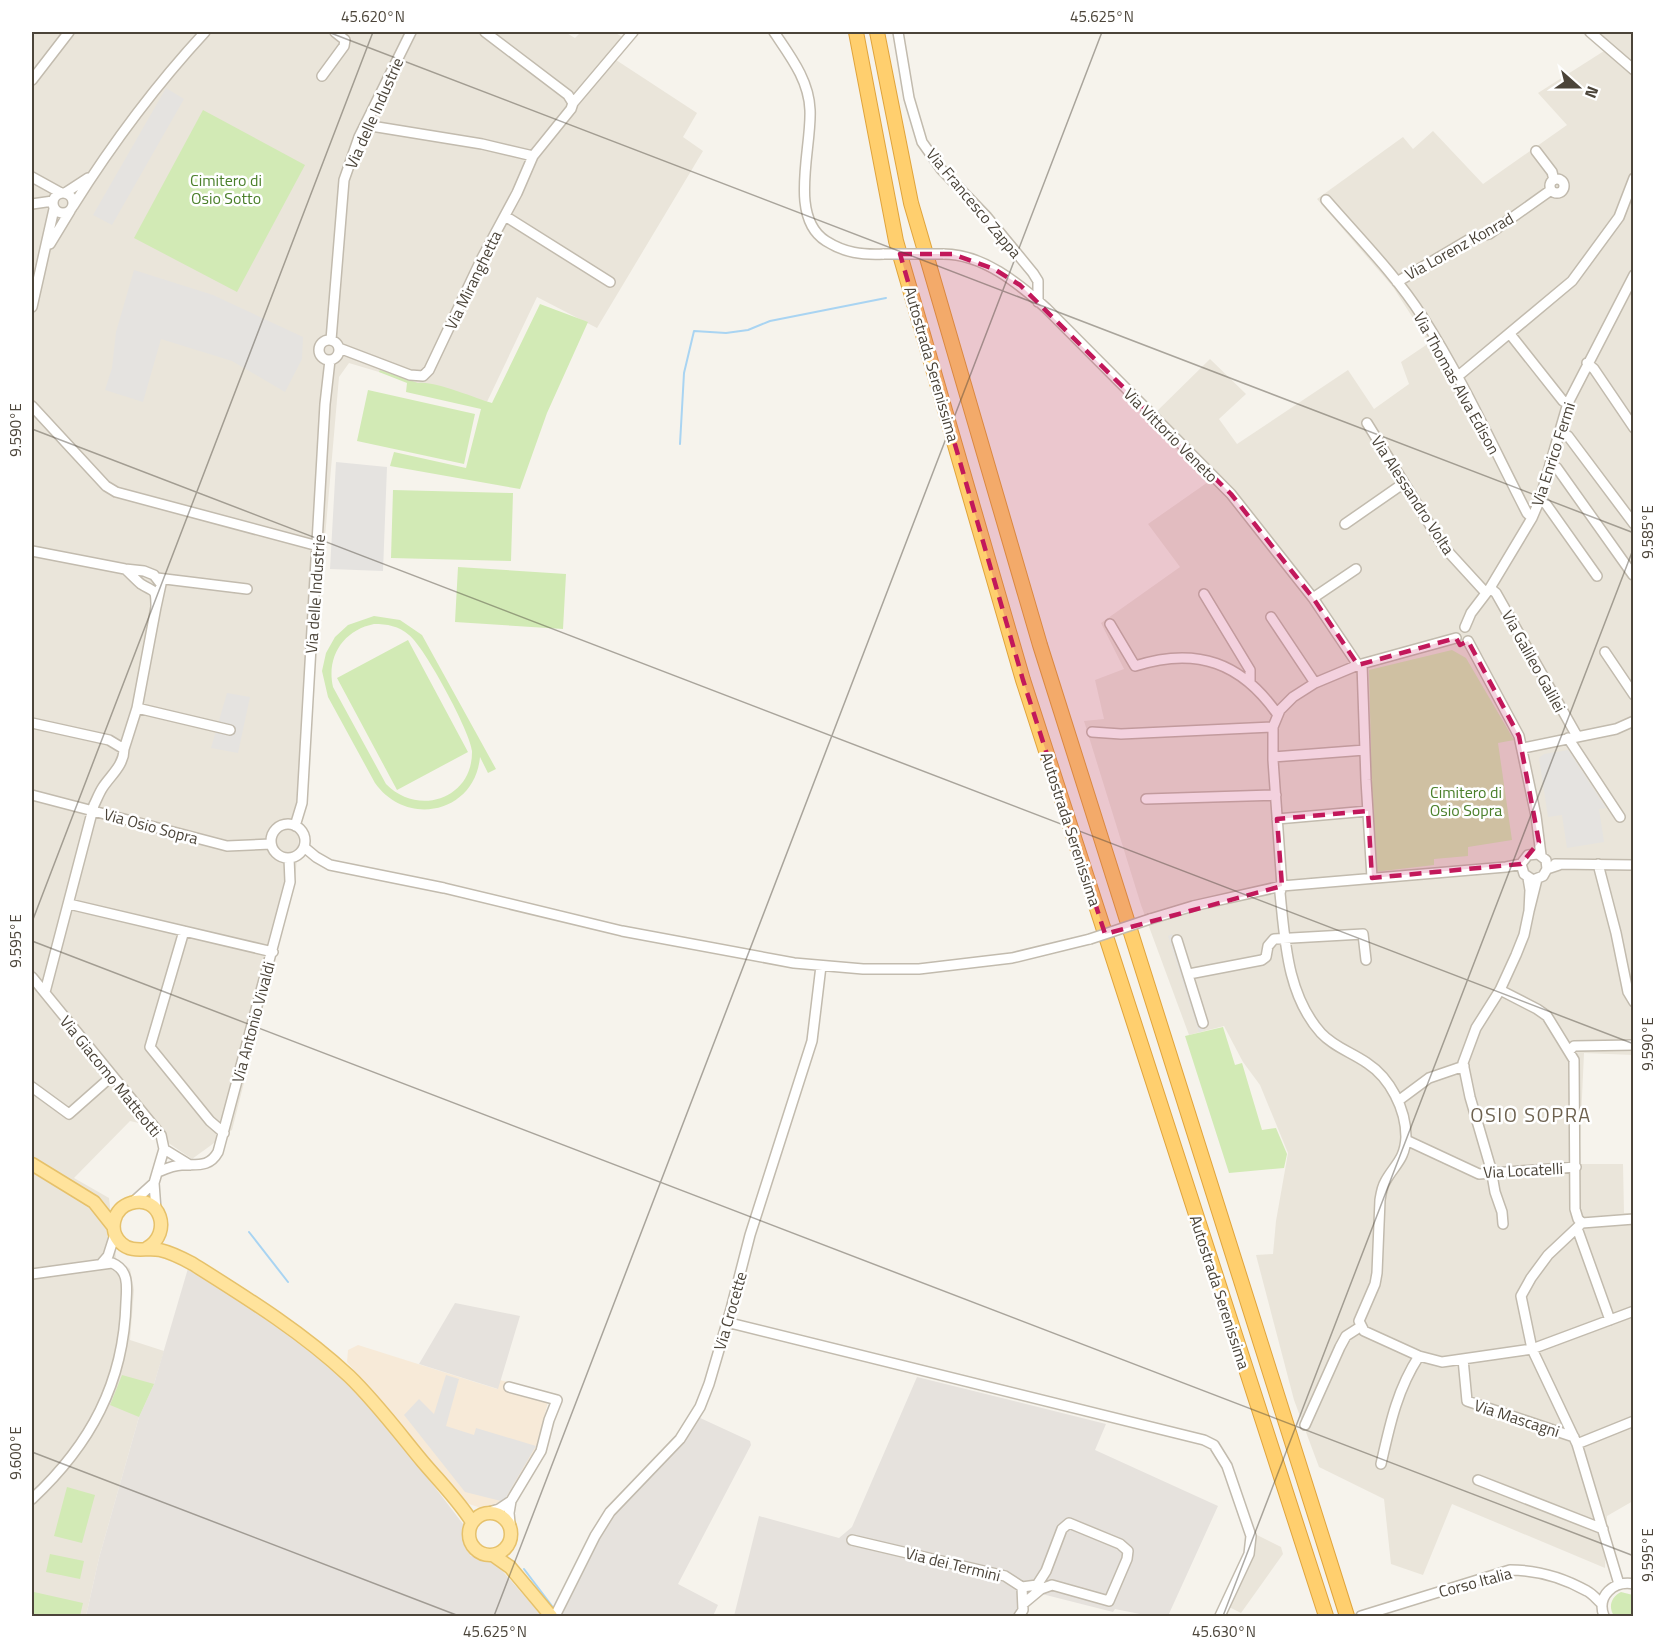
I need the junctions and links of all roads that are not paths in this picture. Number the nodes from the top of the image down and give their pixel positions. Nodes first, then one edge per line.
1 (69, 32) edge
2 (205, 32) edge
3 (335, 32) edge
4 (411, 32) edge
5 (485, 32) edge
6 (633, 32) edge
7 (774, 32) edge
8 (856, 32) edge
9 (877, 32) edge
10 (898, 32) edge
11 (1590, 32) edge
12 (1634, 70) edge
13 (322, 76) dead end
14 (32, 80) edge
15 (572, 106) junction
16 (365, 125) junction
17 (1536, 151) dead end
18 (533, 156) junction
19 (32, 177) edge
20 (90, 177) junction
21 (1634, 178) edge
22 (57, 199) junction
23 (1326, 200) dead end
24 (32, 204) edge
25 (71, 208) junction
26 (505, 216) junction
27 (47, 248) junction
28 (1634, 275) edge
29 (610, 282) dead end
30 (1397, 282) junction
31 (1038, 302) junction
32 (32, 307) edge
33 (1510, 334) junction
34 (332, 340) junction
35 (339, 348) junction
36 (330, 360) junction
37 (1587, 363) junction
38 (1457, 376) junction
39 (1568, 403) junction
40 (33, 410) edge
41 (1367, 423) dead end
42 (1634, 428) edge
43 (1560, 431) junction
44 (1550, 464) junction
45 (1404, 483) junction
46 (1540, 499) junction
47 (1532, 518) junction
48 (1345, 524) dead end
49 (1634, 524) edge
50 (318, 546) junction
51 (32, 550) edge
52 (1356, 569) dead end
53 (125, 570) junction
54 (1633, 575) edge
55 (1597, 576) dead end
56 (157, 578) junction
57 (247, 590) dead end
58 (1488, 590) junction
59 (1204, 594) dead end
60 (1313, 598) junction
61 (156, 607) junction
62 (1271, 617) dead end
63 (1110, 624) dead end
64 (1465, 627) junction
65 (1456, 638) junction
66 (1468, 641) junction
67 (1605, 652) dead end
68 (1360, 664) junction
69 (1250, 681) junction
70 (1315, 683) junction
71 (1634, 695) edge
72 (137, 708) junction
73 (1278, 715) junction
74 (1634, 721) edge
75 (32, 723) edge
76 (1273, 727) junction
77 (230, 730) dead end
78 (1092, 732) dead end
79 (1573, 737) junction
80 (1523, 748) junction
81 (123, 749) junction
82 (1365, 750) junction
83 (1273, 757) junction
84 (32, 795) edge
85 (1276, 795) junction
86 (1146, 799) dead end
87 (93, 811) junction
88 (1368, 811) junction
89 (1620, 817) dead end
90 (1277, 819) junction
91 (295, 826) junction
92 (271, 844) junction
93 (304, 847) junction
94 (289, 858) junction
95 (1542, 860) junction
96 (1599, 864) junction
97 (1634, 866) edge
98 (1527, 873) junction
99 (1372, 878) junction
100 (1282, 886) junction
101 (69, 904) junction
102 (184, 931) junction
103 (1285, 938) junction
104 (1177, 940) dead end
105 (273, 952) junction
106 (1366, 960) dead end
107 (821, 966) junction
108 (1189, 974) junction
109 (32, 977) edge
110 (1500, 990) junction
111 (45, 992) junction
112 (1634, 1002) edge
113 (1203, 1023) dead end
114 (1634, 1045) edge
115 (1570, 1050) junction
116 (1464, 1066) junction
117 (112, 1076) junction
118 (32, 1087) edge
119 (1398, 1101) junction
120 (224, 1133) junction
121 (1406, 1140) junction
122 (164, 1149) junction
123 (32, 1164) edge
124 (190, 1165) junction
125 (1576, 1167) junction
126 (158, 1172) junction
127 (1492, 1174) junction
128 (154, 1183) junction
129 (94, 1202) junction
130 (130, 1203) junction
131 (156, 1210) junction
132 (1634, 1220) edge
133 (1503, 1224) dead end
134 (1580, 1225) junction
135 (161, 1229) junction
136 (114, 1230) junction
137 (147, 1248) junction
138 (177, 1254) junction
139 (102, 1263) junction
140 (32, 1274) edge
141 (1634, 1311) edge
142 (1610, 1320) junction
143 (726, 1322) junction
144 (1360, 1327) junction
145 (1532, 1349) junction
146 (1419, 1356) junction
147 (1463, 1359) junction
148 (508, 1386) dead end
149 (1634, 1421) edge
150 (1305, 1425) dead end
151 (1575, 1440) junction
152 (1381, 1464) dead end
153 (1478, 1480) dead end
154 (32, 1498) edge
155 (511, 1501) junction
156 (462, 1505) junction
157 (485, 1513) junction
158 (472, 1522) junction
159 (1603, 1529) junction
160 (511, 1533) junction
161 (852, 1540) dead end
162 (507, 1546) junction
163 (493, 1555) junction
164 (510, 1567) junction
165 (1619, 1584) junction
166 (1634, 1584) edge
167 (1022, 1587) junction
168 (1588, 1592) junction
169 (1607, 1592) junction
170 (1023, 1604) junction
171 (1602, 1604) junction
172 (553, 1617) edge
173 (1019, 1617) edge
174 (1220, 1617) edge
175 (1326, 1617) edge
176 (1347, 1617) edge
177 (1361, 1617) edge
178 (1604, 1617) edge

1 - 14 street
2 - 20 street
3 - 13 street
4 - 16 street, Via delle Industrie
5 - 15 street
6 - 15 street, Via Miranghetta
7 - 31 street, Via Vittorio Veneto, bridge
8 - 175 highway, Autostrada Serenissima
9 - 176 highway, Autostrada Serenissima
10 - 31 street, Via Francesco Zappa
11 - 12 street
15 - 18 street, Via Miranghetta
16 - 18 street
16 - 34 street, Via delle Industrie
17 - 30 street, Via Lorenz Konrad
18 - 26 street, Via Miranghetta
19 - 22 street
20 - 22 street
20 - 25 street
21 - 33 street
22 - 24 street
22 - 25 street
22 - 25 street
22 - 27 street
23 - 30 street, Via Thomas Alva Edison
25 - 27 street
26 - 29 street
26 - 35 street, Via Miranghetta
27 - 32 street
28 - 37 street, Via Enrico Fermi
30 - 38 street, Via Thomas Alva Edison
31 - 60 street, Via Vittorio Veneto
33 - 38 street
33 - 39 street
34 - 35 street
34 - 36 street, Via delle Industrie
35 - 36 street
36 - 50 street, Via delle Industrie
37 - 39 street, Via Enrico Fermi
37 - 42 street
38 - 47 street, Via Thomas Alva Edison
39 - 43 street, Via Enrico Fermi
40 - 50 street
41 - 45 street, Via Alessandro Volta
43 - 44 street, Via Enrico Fermi
43 - 49 street
44 - 46 street, Via Enrico Fermi
44 - 54 street
45 - 48 street
45 - 58 street, Via Alessandro Volta
46 - 47 street, Via Enrico Fermi
46 - 55 street
47 - 58 street, Via Enrico Fermi
50 - 91 street, Via delle Industrie
51 - 53 street
52 - 60 street
53 - 56 street
53 - 61 street
56 - 57 street
56 - 61 street
58 - 64 street, Via Enrico Fermi
58 - 79 street, Via Galileo Galilei
59 - 69 street
60 - 68 street, Via Vittorio Veneto
61 - 72 street
62 - 70 street
63 - 69 street
64 - 65 street
64 - 66 street
65 - 66 street
65 - 68 street
66 - 80 street
67 - 71 street
68 - 70 street
68 - 82 street
69 - 73 street
70 - 73 street
72 - 77 street
72 - 81 street
73 - 76 street
74 - 79 street
75 - 81 street
76 - 78 street
76 - 83 street
79 - 80 street
79 - 89 street, Via Galileo Galilei
80 - 95 street
81 - 87 street
82 - 83 street
82 - 88 street
83 - 85 street
84 - 87 street, Via Osio Sopra
85 - 86 street
85 - 90 street
87 - 92 street, Via Osio Sopra
87 - 101 street
88 - 90 street
88 - 99 street
90 - 100 street
91 - 92 street
91 - 93 street
92 - 94 street
93 - 94 street
93 - 107 street
94 - 105 street, Via Antonio Vivaldi
95 - 96 street
95 - 98 street
95 - 98 street
96 - 97 street
96 - 112 street
98 - 99 street
98 - 110 street
99 - 100 street
100 - 103 street
100 - 107 street, bridge
101 - 102 street
101 - 111 street
102 - 105 street
102 - 120 street
103 - 106 street
103 - 108 street
103 - 119 street
104 - 108 street
105 - 120 street, Via Antonio Vivaldi
107 - 143 street, Via Crocette
108 - 113 street
109 - 111 street, Via Giacomo Matteotti
110 - 115 street
110 - 116 street
111 - 117 street, Via Giacomo Matteotti
114 - 115 street
115 - 125 street
116 - 119 street
116 - 127 street
117 - 118 street
117 - 122 street, Via Giacomo Matteotti
119 - 121 street
120 - 124 street, Via Antonio Vivaldi
121 - 127 street, Via Locatelli
121 - 144 street
122 - 124 street
122 - 126 street, Via Giacomo Matteotti
123 - 129 main road
124 - 126 street, Via Antonio Vivaldi
125 - 127 street, Via Locatelli
125 - 134 street
126 - 128 street, Via Giacomo Matteotti
127 - 133 street
128 - 130 street
128 - 131 street
129 - 130 main road
129 - 136 main road
130 - 131 main road
130 - 136 main road
131 - 135 main road
132 - 134 street
134 - 142 street
134 - 145 street
135 - 137 main road
135 - 138 main road
136 - 137 main road
136 - 139 street
137 - 138 main road
138 - 156 main road
139 - 140 street
139 - 154 street
141 - 142 street
142 - 145 street
143 - 172 street, Via Crocette
143 - 174 street
144 - 146 street
144 - 150 street
145 - 147 street
145 - 151 street
146 - 147 street
146 - 152 street
147 - 151 street, Via Mascagni
148 - 155 street
149 - 151 street
151 - 159 street
153 - 159 street
155 - 157 street
155 - 160 street
156 - 157 main road
156 - 158 main road
157 - 158 main road
157 - 160 main road
158 - 163 main road
159 - 165 street
160 - 162 main road
161 - 167 street, Via dei Termini
162 - 163 main road
162 - 164 main road
163 - 164 main road
164 - 172 main road
165 - 166 street
165 - 169 street
167 - 170 street, Via dei Termini
167 - 170 street
168 - 169 street, Corso Italia
168 - 171 street, Corso Italia
168 - 177 street, Corso Italia
169 - 171 street
170 - 173 street, Via dei Termini
171 - 178 street

